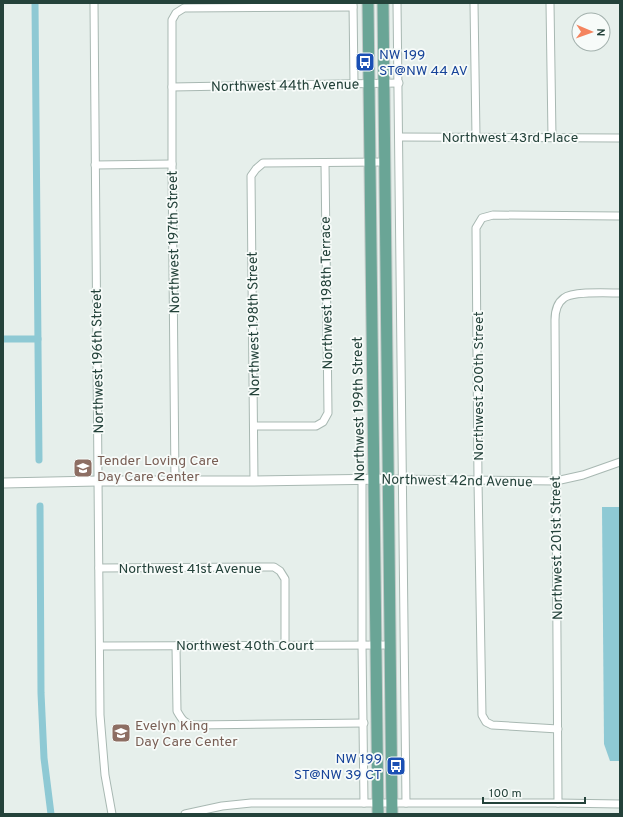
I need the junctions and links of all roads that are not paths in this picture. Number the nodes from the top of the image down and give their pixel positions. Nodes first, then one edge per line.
1 (94, 3) edge
2 (368, 3) edge
3 (383, 3) edge
4 (397, 3) edge
5 (474, 3) edge
6 (550, 3) edge
7 (353, 5) edge
8 (370, 83) junction
9 (384, 83) junction
10 (398, 83) junction
11 (354, 84) junction
12 (172, 87) junction
13 (399, 137) junction
14 (476, 137) junction
15 (552, 137) junction
16 (620, 138) edge
17 (370, 162) junction
18 (384, 162) junction
19 (325, 163) junction
20 (172, 164) junction
21 (94, 165) junction
22 (620, 216) edge
23 (620, 293) edge
24 (254, 426) junction
25 (620, 462) edge
26 (362, 479) junction
27 (374, 479) junction
28 (388, 479) junction
29 (403, 479) junction
30 (98, 481) junction
31 (175, 481) junction
32 (254, 481) junction
33 (478, 481) junction
34 (556, 481) junction
35 (3, 483) edge
36 (99, 568) junction
37 (285, 645) junction
38 (362, 645) junction
39 (376, 645) junction
40 (390, 645) junction
41 (100, 646) junction
42 (176, 646) junction
43 (364, 723) junction
44 (558, 729) junction
45 (364, 803) junction
46 (406, 803) junction
47 (558, 803) junction
48 (620, 804) edge
49 (378, 808) edge
50 (392, 809) edge
51 (112, 814) edge
52 (185, 814) edge

1 - 21 street, Northwest 196th Street
2 - 8 main road, Northwest 199th Street
3 - 9 main road, Northwest 199th Street
4 - 10 street
5 - 14 street
6 - 15 street
7 - 11 street
7 - 12 street, Northwest 197th Street
8 - 9 street, Northwest 44th Avenue
8 - 11 street, Northwest 44th Avenue
8 - 17 main road, Northwest 199th Street
9 - 10 street, Northwest 44th Avenue
9 - 18 main road, Northwest 199th Street
10 - 13 street
11 - 12 street, Northwest 44th Avenue
12 - 20 street, Northwest 197th Street
13 - 14 street, Northwest 43rd Place
13 - 29 street
14 - 15 street, Northwest 43rd Place
15 - 16 street, Northwest 43rd Place
17 - 18 street
17 - 19 street
17 - 27 main road, Northwest 199th Street
18 - 28 main road, Northwest 199th Street
19 - 24 street, Northwest 198th Street
19 - 24 street, Northwest 198th Terrace
20 - 21 street
20 - 31 street, Northwest 197th Street
21 - 30 street, Northwest 196th Street
22 - 33 street, Northwest 200th Street
23 - 34 street, Northwest 201st Street
24 - 32 street, Northwest 198th Street
25 - 34 street, Northwest 42nd Avenue
26 - 27 street, Northwest 42nd Avenue
26 - 32 street, Northwest 42nd Avenue
26 - 38 street
27 - 28 street, Northwest 42nd Avenue
27 - 39 main road, Northwest 199th Street
28 - 29 street, Northwest 42nd Avenue
28 - 40 main road, Northwest 199th Street
29 - 33 street, Northwest 42nd Avenue
29 - 46 street
30 - 31 street, Northwest 42nd Avenue
30 - 35 street, Northwest 42nd Avenue
30 - 36 street, Northwest 196th Street
31 - 32 street, Northwest 42nd Avenue
33 - 34 street, Northwest 42nd Avenue
33 - 44 street, Northwest 200th Street
34 - 44 street, Northwest 201st Street
36 - 37 street, Northwest 41st Avenue
36 - 41 street, Northwest 196th Street
37 - 38 street, Northwest 40th Court
37 - 42 street, Northwest 40th Court
38 - 39 street, Northwest 40th Court
38 - 43 street
39 - 40 street, Northwest 40th Court
39 - 49 main road, Northwest 199th Street
40 - 50 main road, Northwest 199th Street
41 - 42 street, Northwest 40th Court
41 - 51 street, Northwest 196th Street
42 - 43 street
43 - 45 street
44 - 47 street, Northwest 201st Street
45 - 49 street
45 - 52 street
46 - 47 street
46 - 50 street
47 - 48 street
49 - 50 street

